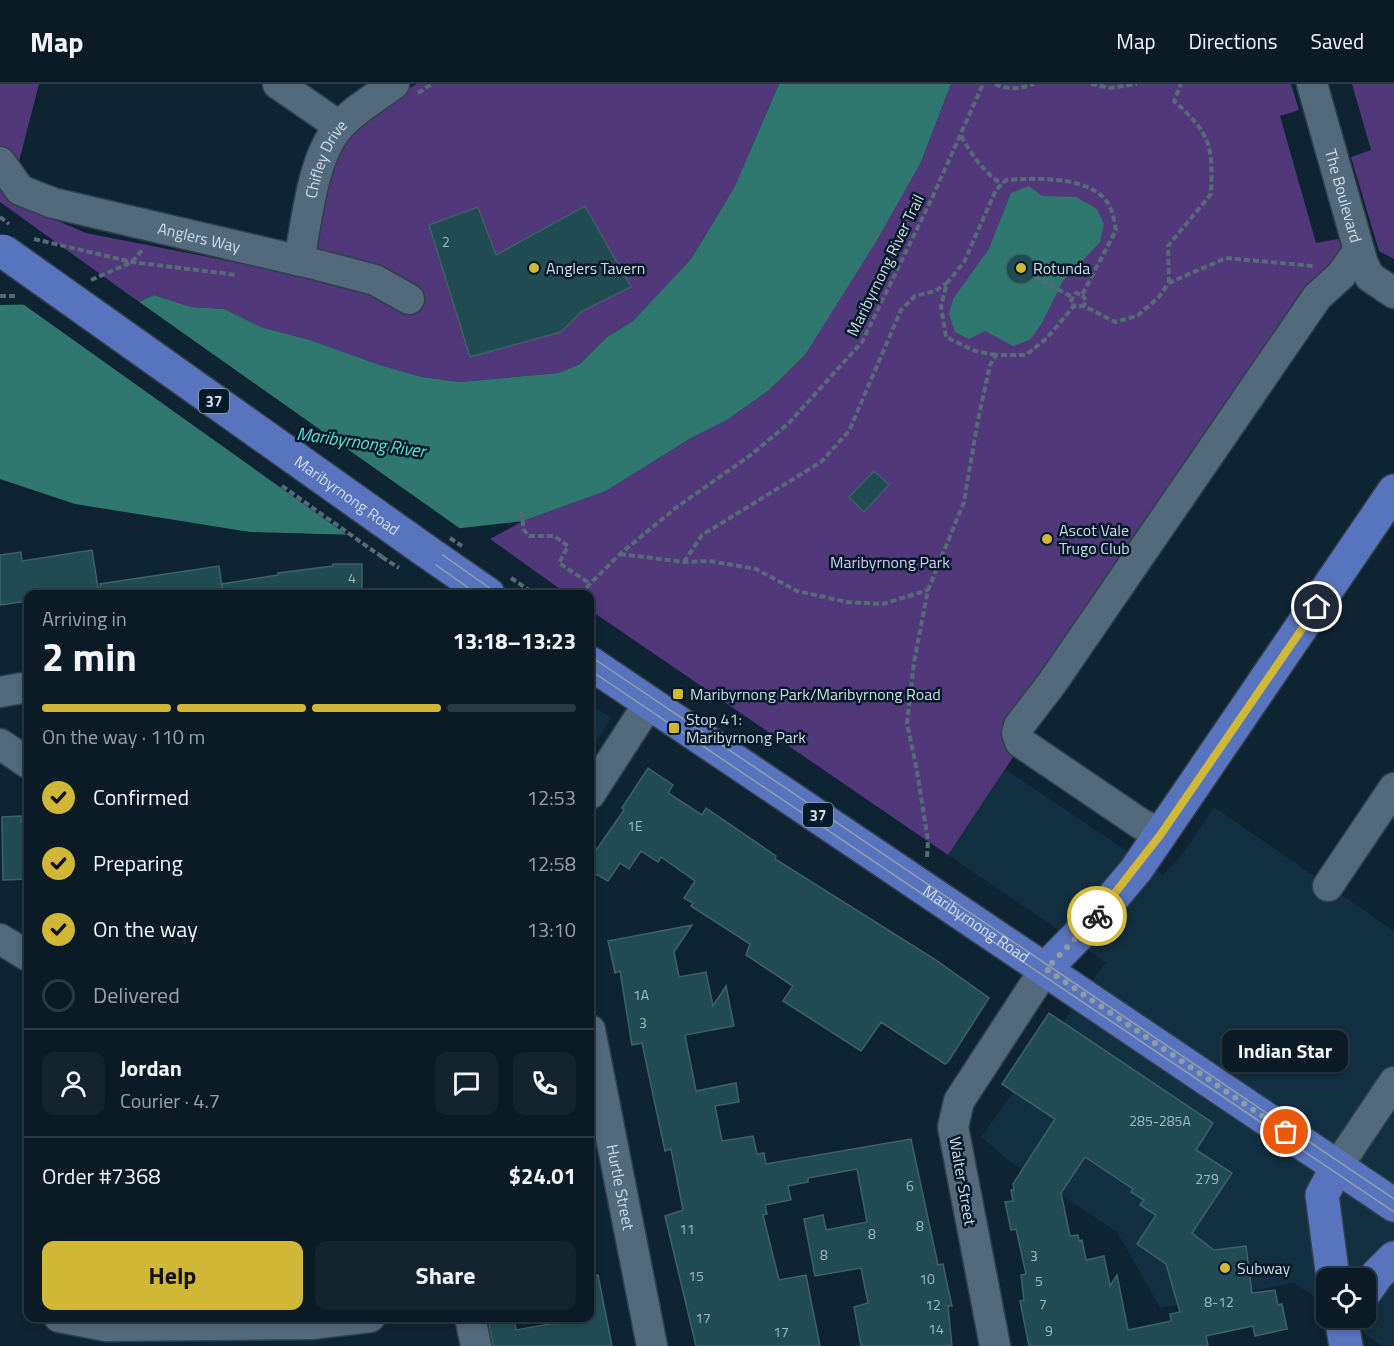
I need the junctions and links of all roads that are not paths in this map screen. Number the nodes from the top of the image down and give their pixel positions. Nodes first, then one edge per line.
1 (278, 84) edge
2 (1312, 84) edge
3 (403, 90) edge
4 (339, 126) junction
5 (0, 162) edge
6 (10, 246) edge
7 (299, 261) junction
8 (1365, 263) junction
9 (1394, 293) edge
10 (409, 299) dead end
11 (1394, 491) edge
12 (482, 590) edge
13 (594, 666) edge
14 (24, 688) edge
15 (0, 692) edge
16 (649, 703) junction
17 (0, 744) edge
18 (24, 760) edge
19 (594, 788) edge
20 (1394, 788) edge
21 (1161, 834) junction
22 (1328, 886) dead end
23 (0, 939) edge
24 (24, 954) edge
25 (1046, 969) junction
26 (594, 1050) edge
27 (1394, 1082) edge
28 (1337, 1167) junction
29 (1394, 1205) edge
30 (1394, 1258) edge
31 (1332, 1268) edge
32 (1376, 1276) edge
33 (85, 1322) edge
34 (329, 1322) edge
35 (471, 1322) edge
36 (476, 1346) edge
37 (652, 1346) edge
38 (995, 1346) edge

1 - 4 street
2 - 8 street, The Boulevard
3 - 4 street, Chifley Drive
4 - 7 street, Chifley Drive
5 - 7 street, Anglers Way
6 - 12 main road, Maribyrnong Road / 37, bridge
7 - 10 street, Anglers Way
8 - 9 street
8 - 21 street
11 - 21 main road
13 - 16 main road, Maribyrnong Road / 37
14 - 15 street
16 - 19 street
16 - 25 main road, Maribyrnong Road / 37
17 - 18 street
20 - 22 street
21 - 25 main road
23 - 24 street
25 - 28 main road, Maribyrnong Road
25 - 38 street, Walter Street
26 - 37 street, Hurtle Street
27 - 28 street
28 - 29 main road, Maribyrnong Road
28 - 31 main road
30 - 32 main road
33 - 34 street
35 - 36 street

